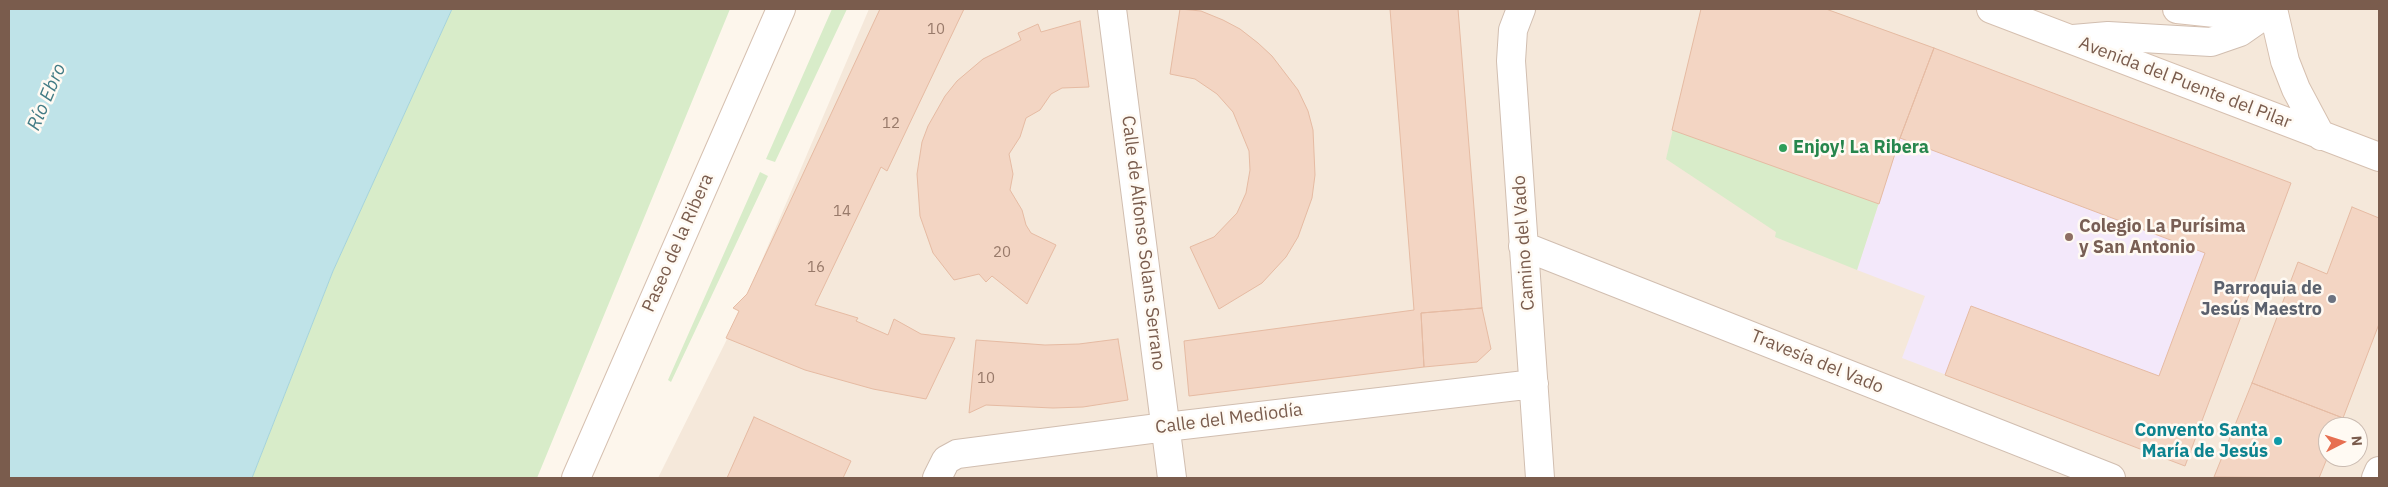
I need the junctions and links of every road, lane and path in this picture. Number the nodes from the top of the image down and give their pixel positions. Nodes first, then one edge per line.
1 (781, 9) edge
2 (1112, 9) edge
3 (1521, 9) edge
4 (1991, 9) edge
5 (2177, 9) edge
6 (2273, 9) edge
7 (2073, 39) junction
8 (2321, 136) junction
9 (2379, 157) edge
10 (1524, 246) junction
11 (1534, 384) junction
12 (1166, 427) junction
13 (2379, 471) edge
14 (576, 478) edge
15 (937, 478) edge
16 (1172, 478) edge
17 (1540, 478) edge
18 (2110, 478) edge
19 (2376, 478) edge

1 - 14 street, Paseo de la Ribera
2 - 12 street, Calle de Alfonso Solans Serrano
3 - 10 street, Camino del Vado
4 - 7 street, Avenida del Puente del Pilar
5 - 6 street
6 - 7 street
6 - 8 street
7 - 8 street, Avenida del Puente del Pilar
8 - 9 street, Avenida del Puente del Pilar
10 - 11 street, Camino del Vado
10 - 18 street, Travesía del Vado
11 - 12 street, Calle del Mediodía
11 - 17 street, Camino del Vado
12 - 15 street, Calle del Mediodía
12 - 16 street, Calle de Alfonso Solans Serrano
13 - 19 street

